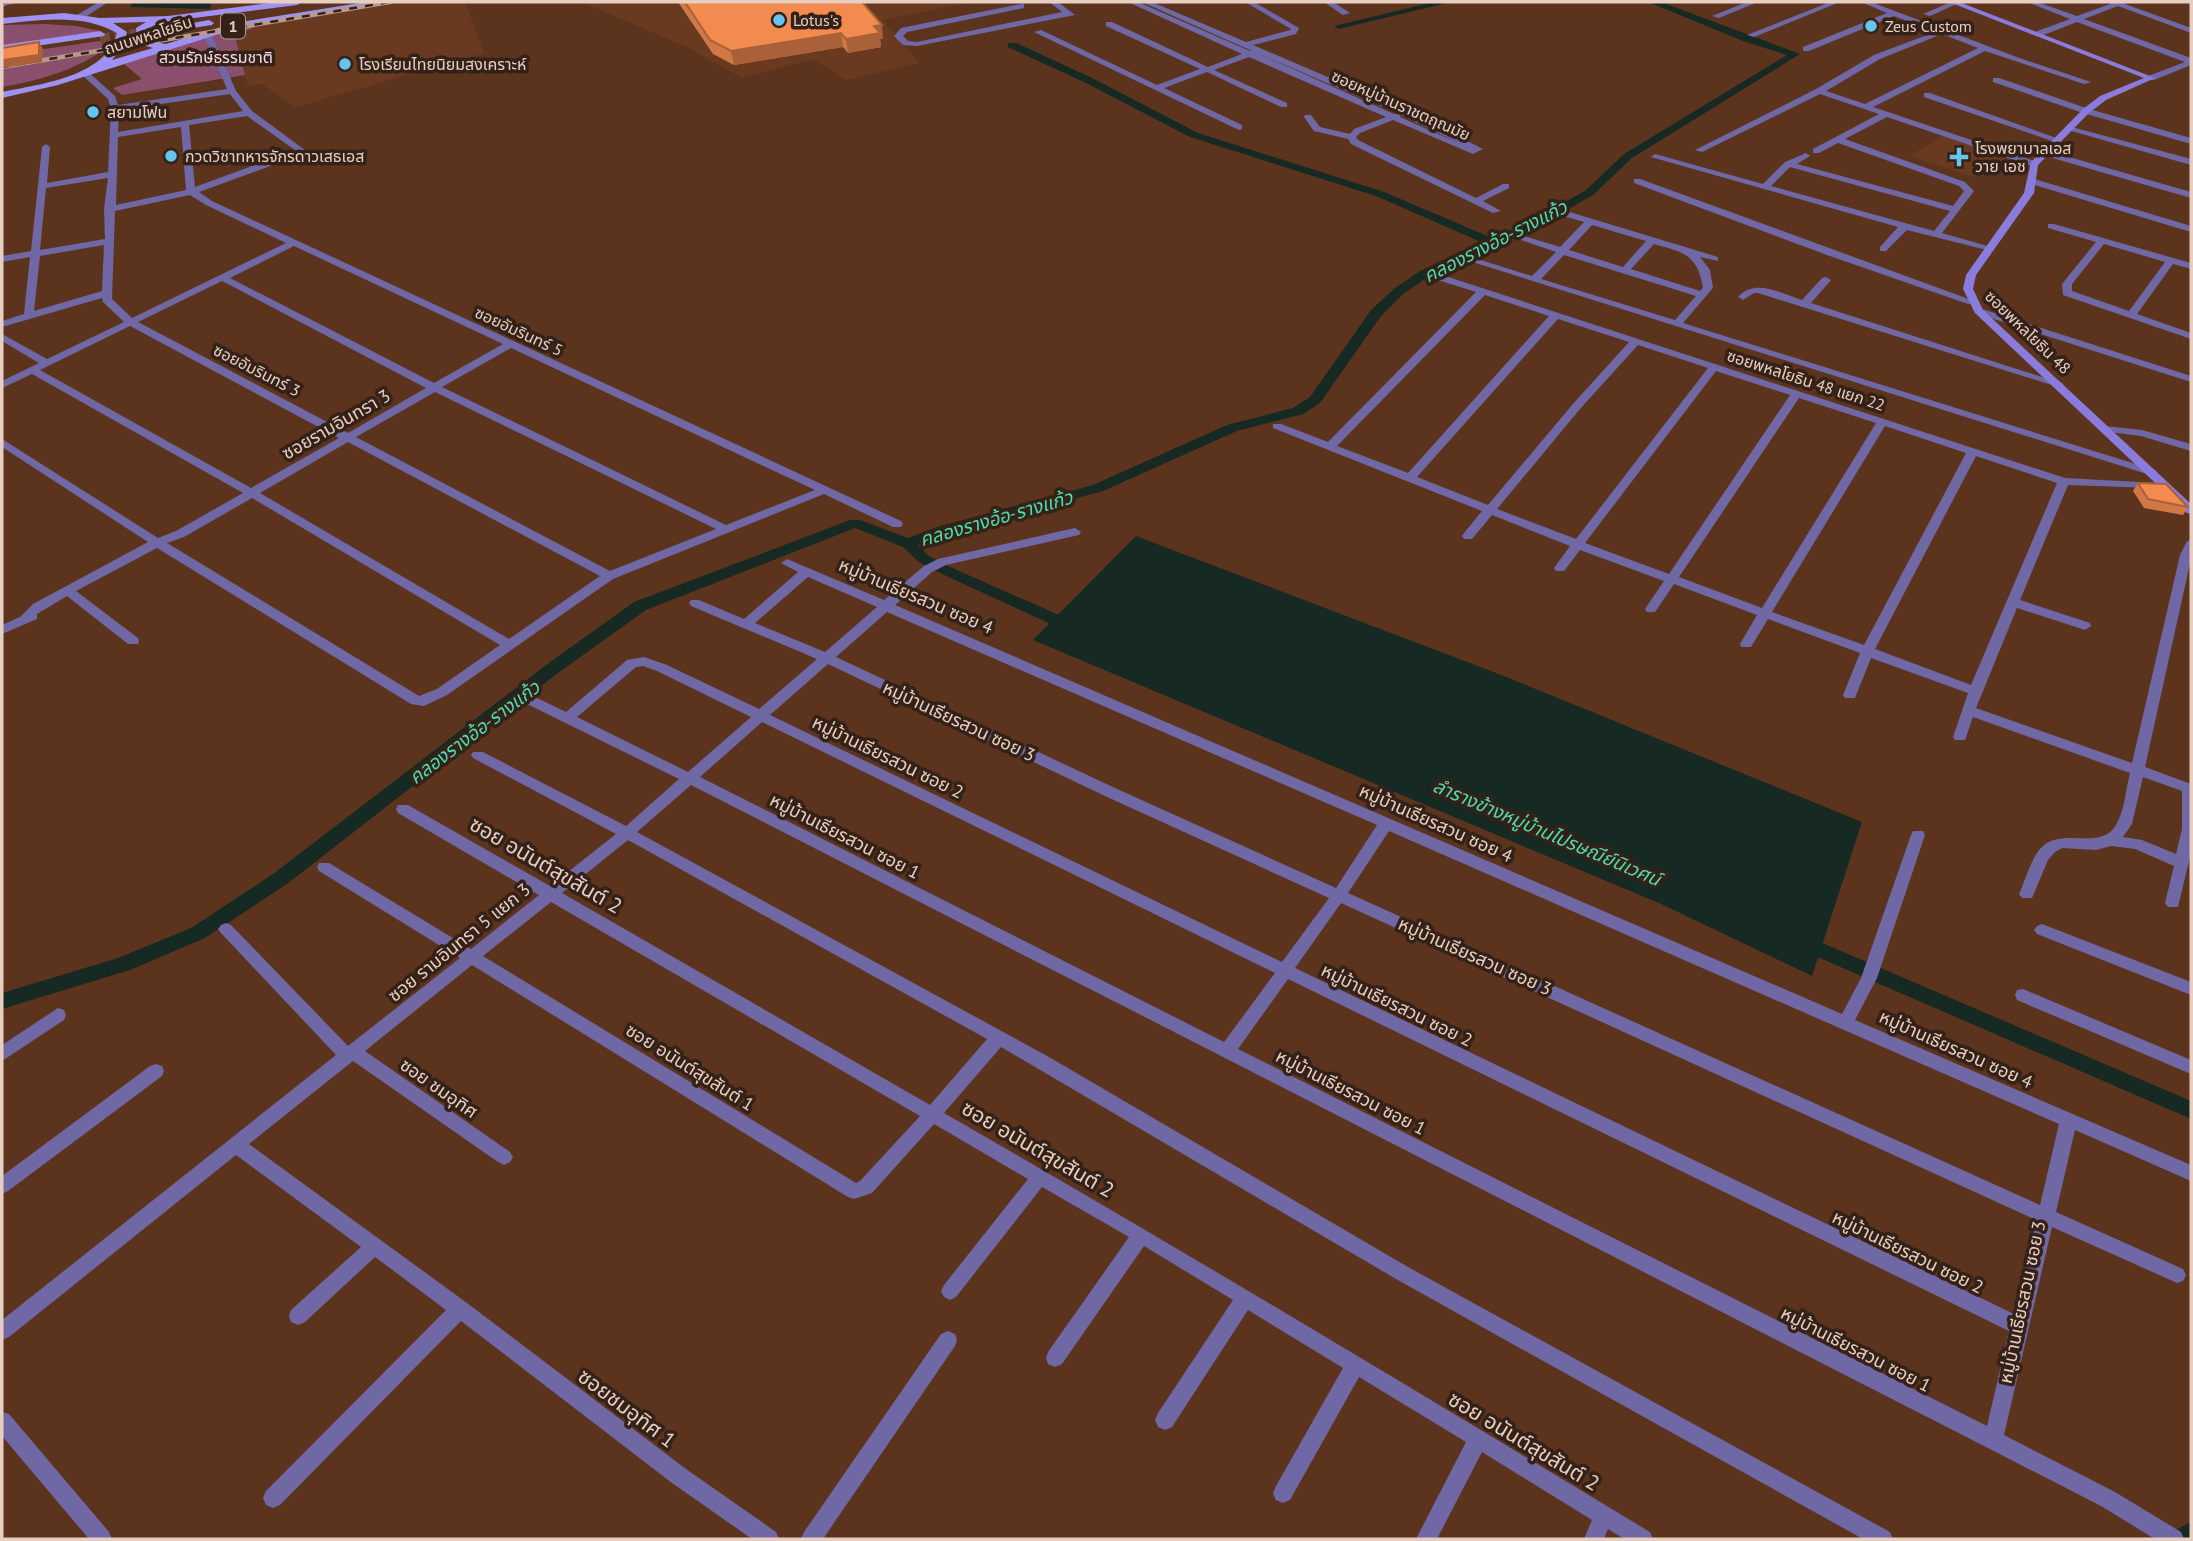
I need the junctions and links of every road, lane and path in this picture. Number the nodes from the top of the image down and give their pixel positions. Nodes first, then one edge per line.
1 (16, 2) edge
2 (104, 2) edge
3 (297, 2) edge
4 (326, 2) edge
5 (358, 2) edge
6 (382, 2) edge
7 (1053, 2) edge
8 (1132, 2) edge
9 (1146, 2) edge
10 (1249, 2) edge
11 (1754, 2) edge
12 (1836, 2) edge
13 (1865, 2) edge
14 (1954, 2) edge
15 (2031, 2) edge
16 (2117, 2) edge
17 (1018, 4) edge
18 (1332, 4) edge
19 (3, 6) edge
20 (226, 7) edge
21 (1346, 8) dead end
22 (1894, 13) junction
23 (1927, 14) dead end
24 (1716, 16) dead end
25 (78, 18) junction
26 (17, 19) junction
27 (168, 19) junction
28 (1037, 19) junction
29 (2078, 19) junction
30 (2, 20) edge
31 (97, 20) junction
32 (1109, 24) dead end
33 (1198, 27) junction
34 (2191, 31) edge
35 (1941, 32) junction
36 (206, 33) junction
37 (2038, 34) junction
38 (1751, 35) dead end
39 (167, 46) junction
40 (2, 48) edge
41 (1984, 48) junction
42 (1250, 49) junction
43 (1806, 49) dead end
44 (2, 54) edge
45 (2191, 61) edge
46 (1207, 70) junction
47 (86, 72) junction
48 (2151, 78) junction
49 (1996, 80) dead end
50 (1333, 82) junction
51 (2087, 82) dead end
52 (1322, 85) junction
53 (1157, 88) junction
54 (232, 91) junction
55 (1819, 91) junction
56 (2, 95) edge
57 (1927, 95) dead end
58 (1284, 105) dead end
59 (1866, 107) junction
60 (115, 108) junction
61 (2086, 111) junction
62 (249, 113) junction
63 (1886, 114) junction
64 (1400, 115) junction
65 (1308, 117) dead end
66 (185, 124) junction
67 (1240, 127) dead end
68 (2071, 128) junction
69 (114, 135) junction
70 (1352, 137) junction
71 (1838, 140) junction
72 (2058, 140) junction
73 (2191, 141) edge
74 (46, 147) dead end
75 (1699, 150) dead end
76 (1816, 151) dead end
77 (2045, 153) junction
78 (1806, 156) dead end
79 (1655, 157) dead end
80 (2191, 162) edge
81 (1788, 164) junction
82 (2034, 164) junction
83 (113, 174) junction
84 (1637, 181) dead end
85 (2031, 181) junction
86 (43, 186) junction
87 (1506, 187) dead end
88 (1764, 188) junction
89 (191, 191) junction
90 (2191, 195) edge
91 (1477, 201) junction
92 (109, 209) junction
93 (1954, 209) junction
94 (1496, 211) dead end
95 (1563, 214) dead end
96 (1590, 222) junction
97 (1905, 226) junction
98 (2051, 226) dead end
99 (2191, 229) edge
100 (1937, 234) junction
101 (1514, 236) dead end
102 (1653, 240) junction
103 (2102, 240) junction
104 (109, 241) junction
105 (293, 243) junction
106 (1883, 249) dead end
107 (1988, 249) junction
108 (1688, 250) junction
109 (1561, 251) junction
110 (37, 253) junction
111 (1715, 258) dead end
112 (2, 259) edge
113 (1471, 260) dead end
114 (2171, 260) junction
115 (2191, 266) edge
116 (1624, 271) junction
117 (221, 277) junction
118 (1442, 278) dead end
119 (1535, 279) junction
120 (1826, 280) dead end
121 (1483, 291) junction
122 (107, 293) junction
123 (1703, 295) junction
124 (1743, 297) dead end
125 (1804, 304) junction
126 (1976, 306) junction
127 (29, 314) junction
128 (1556, 315) junction
129 (2130, 316) junction
130 (130, 322) junction
131 (2, 324) edge
132 (1677, 324) junction
133 (2191, 336) edge
134 (2, 337) edge
135 (1635, 342) junction
136 (510, 344) junction
137 (46, 363) junction
138 (1714, 367) junction
139 (32, 370) junction
140 (2191, 379) edge
141 (2059, 384) junction
142 (2, 385) edge
143 (433, 387) junction
144 (1796, 394) junction
145 (1883, 421) junction
146 (1277, 426) dead end
147 (2105, 429) junction
148 (350, 436) junction
149 (2, 442) edge
150 (1329, 447) junction
151 (2191, 447) edge
152 (1973, 451) junction
153 (2151, 472) junction
154 (1409, 479) junction
155 (2064, 481) junction
156 (2165, 486) junction
157 (825, 490) junction
158 (252, 493) junction
159 (2191, 510) edge
160 (1491, 511) junction
161 (897, 524) dead end
162 (727, 530) junction
163 (1075, 533) dead end
164 (1468, 536) dead end
165 (2191, 544) edge
166 (162, 545) junction
167 (1579, 545) junction
168 (787, 563) dead end
169 (1560, 568) dead end
170 (807, 571) junction
171 (609, 576) junction
172 (1672, 578) junction
173 (71, 594) junction
174 (695, 603) dead end
175 (2015, 603) junction
176 (887, 604) junction
177 (1651, 609) dead end
178 (1765, 615) junction
179 (746, 624) junction
180 (2085, 626) dead end
181 (2, 630) edge
182 (133, 641) dead end
183 (508, 644) junction
184 (1746, 644) dead end
185 (1867, 652) junction
186 (826, 658) junction
187 (1975, 691) junction
188 (1850, 695) dead end
189 (528, 699) dead end
190 (1968, 710) junction
191 (761, 717) junction
192 (568, 718) junction
193 (1961, 737) dead end
194 (478, 755) dead end
195 (2137, 772) junction
196 (691, 779) junction
197 (2190, 789) edge
198 (403, 808) dead end
199 (1387, 822) junction
200 (627, 833) junction
201 (1918, 835) dead end
202 (2113, 841) junction
203 (2182, 863) junction
204 (324, 867) dead end
205 (550, 893) junction
206 (2027, 894) dead end
207 (1339, 895) junction
208 (2173, 903) dead end
209 (226, 929) dead end
210 (2042, 930) dead end
211 (472, 957) junction
212 (1284, 972) junction
213 (2191, 989) edge
214 (2023, 995) dead end
215 (58, 1015) dead end
216 (1846, 1022) junction
217 (998, 1038) junction
218 (1227, 1051) junction
219 (349, 1053) junction
220 (2, 1054) edge
221 (2191, 1067) edge
222 (156, 1071) dead end
223 (933, 1114) junction
224 (2068, 1119) junction
225 (235, 1144) junction
226 (504, 1157) dead end
227 (2191, 1173) edge
228 (1040, 1176) junction
229 (2, 1186) edge
230 (2045, 1215) junction
231 (1141, 1235) junction
232 (373, 1247) junction
233 (2177, 1275) dead end
234 (950, 1292) dead end
235 (1244, 1299) junction
236 (460, 1309) junction
237 (298, 1316) dead end
238 (2018, 1326) junction
239 (2, 1331) edge
240 (948, 1340) dead end
241 (1055, 1358) dead end
242 (1355, 1366) junction
243 (1165, 1420) dead end
244 (2, 1421) edge
245 (1478, 1438) junction
246 (1993, 1440) junction
247 (1283, 1493) dead end
248 (272, 1497) dead end
249 (1604, 1516) junction
250 (2171, 1537) edge
251 (102, 1539) edge
252 (769, 1539) edge
253 (811, 1539) edge
254 (1426, 1539) edge
255 (1594, 1539) edge
256 (1643, 1539) edge
257 (1883, 1539) edge

1 - 19 street
2 - 25 street
3 - 20 main road, ถนนพหลโยธิน / 1
4 - 5 main road, ถนนพหลโยธิน / 1
6 - 36 main road, ถนนพหลโยธิน / 1
7 - 28 street
8 - 33 street, ซอยหมู่บ้านราชตฤณมัย
9 - 33 street, ซอยหมู่บ้านราชตฤณมัย
10 - 42 street
11 - 24 street
12 - 38 street
13 - 22 street
14 - 23 street
14 - 37 street
15 - 29 street
16 - 29 street
16 - 34 street
17 - 28 street
17 - 28 street
18 - 21 street
19 - 26 main road
20 - 27 main road, ถนนพหลโยธิน / 1
22 - 35 street
22 - 43 street
25 - 26 main road, ถนนพหลโยธิน
25 - 31 main road, ถนนพหลโยธิน
26 - 30 main road, ถนนพหลโยธิน
27 - 31 main road, ถนนพหลโยธิน / 1
27 - 39 main road
28 - 53 street
29 - 37 street
29 - 45 street
31 - 47 main road
32 - 46 street
33 - 42 street, ซอยหมู่บ้านราชตฤณมัย
35 - 41 street
35 - 55 street
36 - 39 main road, ถนนพหลโยธิน / 1
36 - 54 street
37 - 48 street
39 - 47 main road, ถนนพหลโยธิน / 1
40 - 44 main road, ถนนพหลโยธิน
41 - 51 street
41 - 59 street
42 - 46 street
42 - 50 street, ซอยหมู่บ้านราชตฤณมัย
42 - 52 street, ซอยหมู่บ้านราชตฤณมัย
45 - 48 street
46 - 53 street
46 - 58 street
47 - 56 main road, ถนนพหลโยธิน
47 - 60 street
48 - 61 street
49 - 61 street
50 - 52 street
50 - 64 street, ซอยหมู่บ้านราชตฤณมัย
52 - 64 street, ซอยหมู่บ้านราชตฤณมัย
53 - 67 street
54 - 60 street
54 - 62 street
55 - 59 street
55 - 75 street
57 - 72 street
59 - 63 street
60 - 69 street
61 - 68 street
61 - 73 street
62 - 66 street
62 - 89 street
63 - 71 street
63 - 82 street
64 - 64 street, ซอยหมู่บ้านราชตฤณมัย
64 - 70 street
65 - 70 street
66 - 69 street
66 - 89 street
68 - 72 street
68 - 80 street
69 - 83 street
70 - 91 street
71 - 76 street
71 - 93 street
72 - 77 street
74 - 86 street
77 - 82 street
77 - 90 street
78 - 81 street
79 - 88 street
81 - 88 street
81 - 93 street
82 - 85 street, ซอยพหลโยธิน 48
83 - 86 street
83 - 92 street
84 - 126 street
85 - 99 street
85 - 107 street, ซอยพหลโยธิน 48
86 - 110 street
87 - 91 street
88 - 97 street
89 - 92 street
89 - 105 street, ซอยอัมรินทร์ 5
91 - 94 street
92 - 104 street
93 - 100 street
95 - 96 street
96 - 102 street
96 - 109 street
97 - 100 street
97 - 106 street
98 - 103 street
100 - 107 street
101 - 109 street
102 - 108 street
102 - 116 street
103 - 114 street
103 - 129 street
104 - 110 street
104 - 122 street
105 - 117 street
105 - 136 street, ซอยอัมรินทร์ 5
107 - 126 street, ซอยพหลโยธิน 48
108 - 111 street
108 - 123 street
109 - 116 street
109 - 119 street
110 - 112 street
110 - 127 street
113 - 119 street
114 - 115 street
114 - 129 street
116 - 123 street
117 - 130 street
117 - 143 street
118 - 121 street, ซอยพหลโยธิน 48 แยก 22
119 - 132 street
120 - 125 street
121 - 128 street, ซอยพหลโยธิน 48 แยก 22
121 - 150 street
122 - 127 street
122 - 130 street, ซอยอัมรินทร์ 3
123 - 132 street
124 - 125 street
125 - 141 street
126 - 140 street
126 - 141 street, ซอยพหลโยธิน 48
127 - 131 street
128 - 135 street, ซอยพหลโยธิน 48 แยก 22
128 - 154 street
129 - 133 street
130 - 137 street
130 - 148 street, ซอยอัมรินทร์ 3
132 - 153 street
134 - 137 street
135 - 138 street, ซอยพหลโยธิน 48 แยก 22
135 - 160 street
136 - 143 street, ซอยรามอินทรา 3
136 - 157 street, ซอยอัมรินทร์ 5
137 - 139 street
138 - 144 street, ซอยพหลโยธิน 48 แยก 22
138 - 167 street
139 - 142 street
139 - 158 street
141 - 147 street, ซอยพหลโยธิน 48
143 - 148 street, ซอยรามอินทรา 3
143 - 162 street
144 - 145 street, ซอยพหลโยธิน 48 แยก 22
144 - 172 street
145 - 152 street, ซอยพหลโยธิน 48 แยก 22
145 - 178 street
146 - 150 street
147 - 151 street
147 - 153 street, ซอยพหลโยธิน 48
148 - 158 street, ซอยรามอินทรา 3
148 - 171 street, ซอยอัมรินทร์ 3
149 - 166 street
150 - 154 street
152 - 155 street, ซอยพหลโยธิน 48 แยก 22
152 - 185 street
153 - 156 street, ซอยพหลโยธิน 48
154 - 160 street
155 - 156 street, ซอยพหลโยธิน 48 แยก 22
155 - 175 street
156 - 159 street, ซอยพหลโยธิน 48
157 - 161 street, ซอยอัมรินทร์ 5
157 - 162 street
158 - 166 street, ซอยรามอินทรา 3
158 - 183 street
160 - 164 street
160 - 167 street
162 - 171 street
163 - 176 street, ซอย รามอินทรา 5 แยก 3
165 - 195 street
166 - 173 street, ซอยรามอินทรา 3
166 - 183 street
167 - 169 street
167 - 172 street
168 - 170 street, หมู่บ้านเธียรสวน ซอย 4
170 - 176 street, หมู่บ้านเธียรสวน ซอย 4
170 - 179 street
171 - 183 street
172 - 177 street
172 - 178 street
173 - 181 street, ซอยรามอินทรา 3
173 - 182 street
174 - 179 street, หมู่บ้านเธียรสวน ซอย 3
175 - 180 street
175 - 187 street
176 - 186 street, ซอย รามอินทรา 5 แยก 3
176 - 199 street, หมู่บ้านเธียรสวน ซอย 4
178 - 184 street
178 - 185 street
179 - 186 street, หมู่บ้านเธียรสวน ซอย 3
185 - 187 street
185 - 188 street
186 - 191 street, ซอย รามอินทรา 5 แยก 3
186 - 207 street, หมู่บ้านเธียรสวน ซอย 3
187 - 190 street
189 - 192 street, หมู่บ้านเธียรสวน ซอย 1
190 - 193 street
190 - 195 street
191 - 192 street, หมู่บ้านเธียรสวน ซอย 2
191 - 196 street, ซอย รามอินทรา 5 แยก 3
191 - 212 street, หมู่บ้านเธียรสวน ซอย 2
192 - 196 street, หมู่บ้านเธียรสวน ซอย 1
194 - 200 street
195 - 197 street
195 - 202 street
196 - 200 street, ซอย รามอินทรา 5 แยก 3
196 - 218 street, หมู่บ้านเธียรสวน ซอย 1
197 - 203 street
198 - 205 street, ซอย อนันต์สุขสันต์ 2
199 - 207 street
199 - 216 street, หมู่บ้านเธียรสวน ซอย 4
200 - 205 street, ซอย รามอินทรา 5 แยก 3
200 - 217 street
201 - 216 street
202 - 203 street
202 - 206 street
203 - 208 street
204 - 211 street, ซอย อนันต์สุขสันต์ 1
205 - 211 street, ซอย รามอินทรา 5 แยก 3
205 - 223 street, ซอย อนันต์สุขสันต์ 2
207 - 212 street
207 - 230 street, หมู่บ้านเธียรสวน ซอย 3
209 - 219 street, ซอย ชมอุทิศ
210 - 213 street
211 - 219 street, ซอย รามอินทรา 5 แยก 3
211 - 223 street, ซอย อนันต์สุขสันต์ 1
212 - 218 street
212 - 238 street, หมู่บ้านเธียรสวน ซอย 2
214 - 221 street
215 - 220 street
216 - 224 street, หมู่บ้านเธียรสวน ซอย 4
217 - 223 street, ซอย อนันต์สุขสันต์ 1
217 - 257 street
218 - 246 street, หมู่บ้านเธียรสวน ซอย 1
219 - 225 street, ซอย รามอินทรา 5 แยก 3
219 - 226 street, ซอย ชมอุทิศ
222 - 229 street
223 - 228 street, ซอย อนันต์สุขสันต์ 2
224 - 227 street, หมู่บ้านเธียรสวน ซอย 4
224 - 230 street
225 - 232 street, ซอยชมอุทิศ 1
225 - 239 street, ซอย รามอินทรา 5 แยก 3
228 - 231 street, ซอย อนันต์สุขสันต์ 2
228 - 234 street
230 - 233 street
230 - 238 street, หมู่บ้านเธียรสวน ซอย 3
231 - 235 street, ซอย อนันต์สุขสันต์ 2
231 - 241 street
232 - 236 street, ซอยชมอุทิศ 1
232 - 237 street
235 - 242 street, ซอย อนันต์สุขสันต์ 2
235 - 243 street
236 - 248 street
236 - 252 street, ซอยชมอุทิศ 1
238 - 246 street, หมู่บ้านเธียรสวน ซอย 3
240 - 253 street
242 - 245 street, ซอย อนันต์สุขสันต์ 2
242 - 247 street
244 - 251 street
245 - 249 street, ซอย อนันต์สุขสันต์ 2
245 - 254 street
246 - 250 street, หมู่บ้านเธียรสวน ซอย 1
249 - 255 street
249 - 256 street, ซอย อนันต์สุขสันต์ 2

